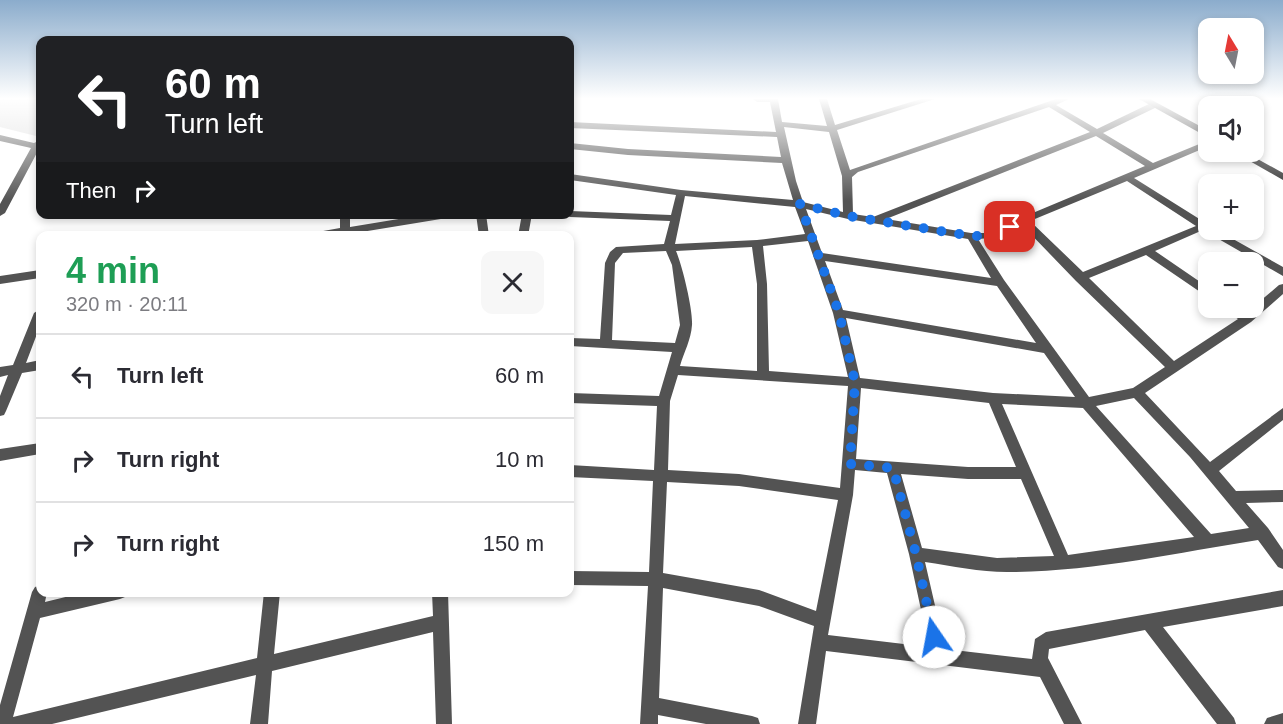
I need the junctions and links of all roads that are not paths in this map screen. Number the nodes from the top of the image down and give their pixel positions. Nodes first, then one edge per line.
1 (781, 133) edge
2 (831, 133) edge
3 (963, 133) edge
4 (1096, 133) joint
5 (0, 138) edge
6 (36, 145) edge
7 (574, 146) edge
8 (1198, 147) edge
9 (36, 148) edge
10 (786, 160) junction
11 (1257, 162) edge
12 (1151, 166) junction
13 (847, 176) junction
14 (1127, 177) junction
15 (1283, 177) edge
16 (574, 178) edge
17 (681, 193) junction
18 (4, 194) edge
19 (800, 204) junction
20 (0, 213) edge
21 (574, 214) edge
22 (848, 216) junction
23 (345, 219) edge
24 (421, 219) edge
25 (675, 219) junction
26 (877, 219) junction
27 (1024, 221) junction
28 (1198, 222) edge
29 (345, 231) joint
30 (1198, 232) edge
31 (971, 236) junction
32 (811, 237) junction
33 (1228, 240) edge
34 (757, 243) junction
35 (669, 248) junction
36 (1148, 252) junction
37 (818, 256) junction
38 (1283, 272) edge
39 (36, 275) edge
40 (1080, 278) junction
41 (0, 280) edge
42 (1000, 283) junction
43 (1198, 286) edge
44 (1283, 288) edge
45 (839, 313) junction
46 (1247, 319) joint
47 (36, 324) edge
48 (574, 342) edge
49 (606, 343) junction
50 (681, 348) junction
51 (1047, 349) junction
52 (36, 366) edge
53 (20, 368) junction
54 (1173, 369) junction
55 (674, 370) junction
56 (0, 372) edge
57 (763, 377) junction
58 (855, 382) junction
59 (1136, 392) junction
60 (993, 398) junction
61 (574, 399) edge
62 (664, 401) junction
63 (1086, 404) junction
64 (0, 411) edge
65 (1283, 413) edge
66 (36, 450) edge
67 (0, 455) edge
68 (850, 464) junction
69 (893, 468) junction
70 (1211, 469) junction
71 (574, 471) edge
72 (1023, 473) junction
73 (660, 476) junction
74 (846, 495) junction
75 (1283, 496) edge
76 (1235, 497) junction
77 (1263, 533) junction
78 (1207, 541) junction
79 (916, 554) junction
80 (1064, 562) junction
81 (1283, 562) edge
82 (574, 578) edge
83 (655, 579) junction
84 (38, 597) edge
85 (98, 597) edge
86 (271, 597) edge
87 (440, 597) edge
88 (1283, 598) edge
89 (34, 612) junction
90 (822, 621) junction
91 (442, 622) junction
92 (1149, 622) junction
93 (820, 642) junction
94 (939, 658) junction
95 (264, 664) junction
96 (1044, 669) junction
97 (649, 705) junction
98 (1283, 721) edge
99 (3, 724) edge
100 (17, 724) edge
101 (259, 724) edge
102 (444, 724) edge
103 (649, 724) edge
104 (752, 724) edge
105 (807, 724) edge
106 (1073, 724) edge
107 (1227, 724) edge
108 (1273, 724) edge

1 - 10 street
2 - 13 street
3 - 13 street
4 - 12 street
4 - 26 street
5 - 6 street
7 - 10 street
8 - 12 street
9 - 18 street
10 - 19 street
11 - 15 main road
12 - 14 street
13 - 22 street
14 - 27 street
14 - 28 street
16 - 17 street
17 - 19 street
17 - 25 street
18 - 20 street
19 - 22 street
19 - 32 street
21 - 25 street
22 - 26 street
23 - 29 street
24 - 29 street
25 - 35 street
26 - 31 street
27 - 31 street
27 - 40 street
30 - 36 street
31 - 42 street
32 - 34 street
32 - 37 street
33 - 38 street
34 - 35 street
34 - 57 street
35 - 49 street
35 - 50 street
36 - 40 street
36 - 43 street
37 - 42 street
37 - 45 street
39 - 41 street
40 - 54 street
42 - 51 street
44 - 46 street
45 - 51 street
45 - 58 street
46 - 54 street
47 - 53 street
48 - 49 street
49 - 50 street
50 - 55 street
51 - 63 street
52 - 53 street
53 - 56 street
53 - 64 street
54 - 59 street
55 - 57 street
55 - 62 street
57 - 58 street
58 - 60 street
58 - 68 street
59 - 63 street
59 - 70 street
60 - 63 street
60 - 72 street
61 - 62 street
62 - 73 street
63 - 78 street
65 - 70 street
66 - 67 street
68 - 69 street
68 - 74 street
69 - 72 street
69 - 79 street
70 - 76 street
71 - 73 street
72 - 80 street
73 - 74 street
73 - 83 street
74 - 90 street
75 - 76 street
76 - 77 street
77 - 78 street
77 - 81 street
78 - 80 street
79 - 80 street
79 - 94 street
82 - 83 street
83 - 90 street
83 - 97 street
84 - 89 street
85 - 89 street
86 - 95 street
87 - 91 street
88 - 92 street
89 - 99 street
90 - 93 street
91 - 95 street
91 - 102 street
92 - 96 street
92 - 107 street
93 - 94 street
93 - 105 street
94 - 96 street
95 - 100 street
95 - 101 street
96 - 106 street
97 - 103 street
97 - 104 street
98 - 108 street

